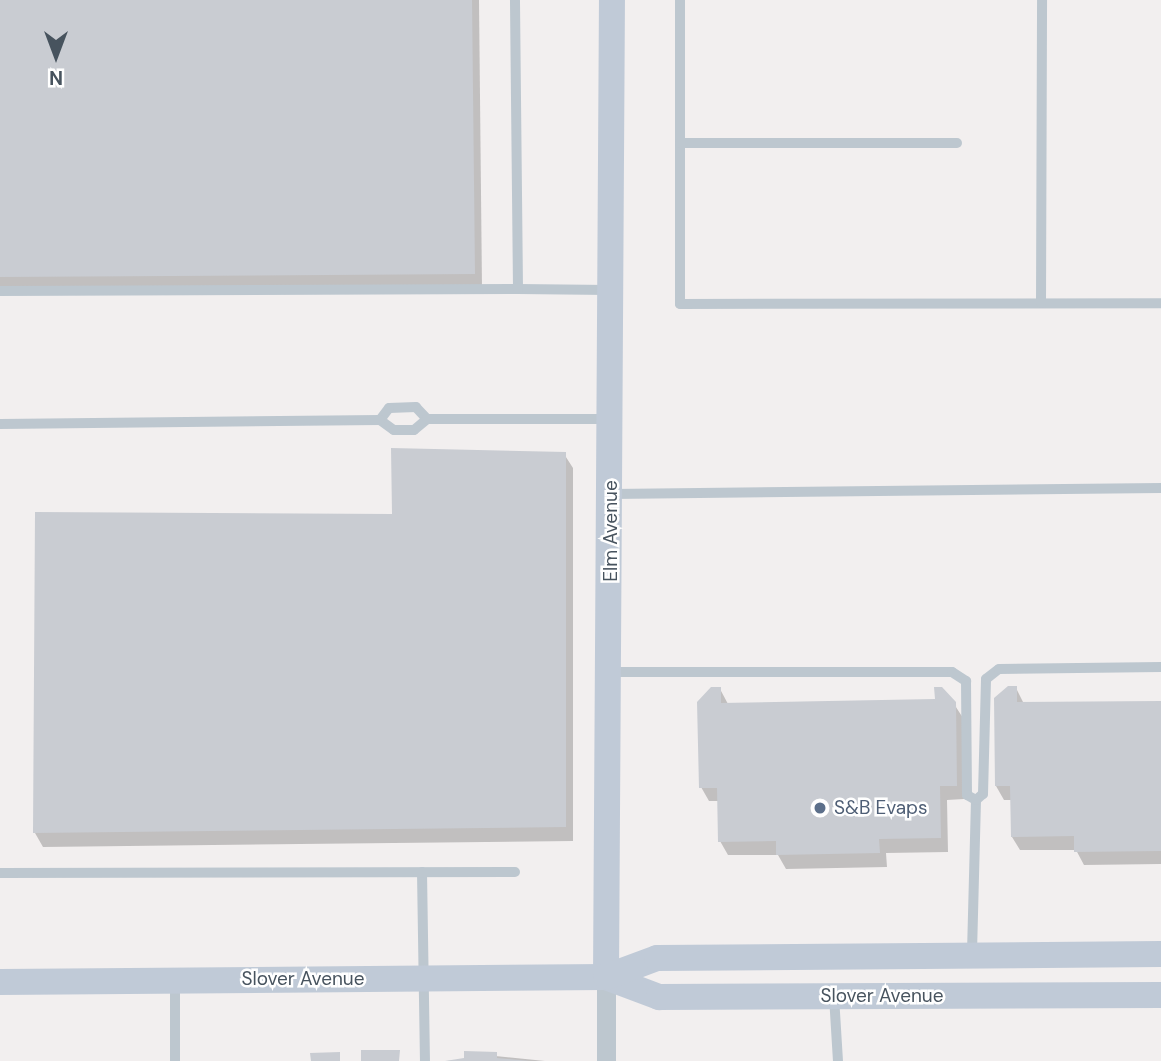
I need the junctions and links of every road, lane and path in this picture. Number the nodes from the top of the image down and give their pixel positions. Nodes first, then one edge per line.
1 (515, 0) edge
2 (611, 0) edge
3 (680, 0) edge
4 (1042, 0) edge
5 (957, 143) dead end
6 (680, 144) junction
7 (518, 289) junction
8 (613, 290) junction
9 (0, 291) edge
10 (1041, 303) junction
11 (1161, 303) edge
12 (426, 419) junction
13 (611, 419) junction
14 (380, 420) junction
15 (0, 424) edge
16 (1161, 488) edge
17 (611, 494) junction
18 (1161, 667) edge
19 (610, 672) junction
20 (976, 800) junction
21 (422, 872) junction
22 (515, 872) dead end
23 (0, 873) edge
24 (972, 953) junction
25 (1161, 954) edge
26 (606, 977) junction
27 (425, 978) junction
28 (175, 981) junction
29 (0, 982) edge
30 (1161, 995) edge
31 (834, 996) junction
32 (175, 1061) edge
33 (425, 1061) edge
34 (606, 1061) edge
35 (838, 1061) edge

1 - 7 lane
2 - 8 main road, Elm Avenue
3 - 6 lane
4 - 10 lane
5 - 6 lane
6 - 10 lane
7 - 8 lane
7 - 9 lane
8 - 13 main road, Elm Avenue
10 - 11 lane
12 - 13 lane
12 - 14 lane
12 - 14 lane
13 - 17 main road, Elm Avenue
14 - 15 lane
16 - 17 lane
17 - 19 main road, Elm Avenue
18 - 20 lane
19 - 20 lane
19 - 26 main road, Elm Avenue
20 - 24 lane
21 - 22 lane
21 - 23 lane
21 - 27 lane
24 - 25 main road, Slover Avenue
24 - 26 main road, Slover Avenue
26 - 27 main road, Slover Avenue
26 - 31 main road, Slover Avenue
26 - 34 street, Elm Avenue
27 - 28 main road, Slover Avenue
27 - 33 lane
28 - 29 main road, Slover Avenue
28 - 32 lane
30 - 31 main road, Slover Avenue
31 - 35 lane

